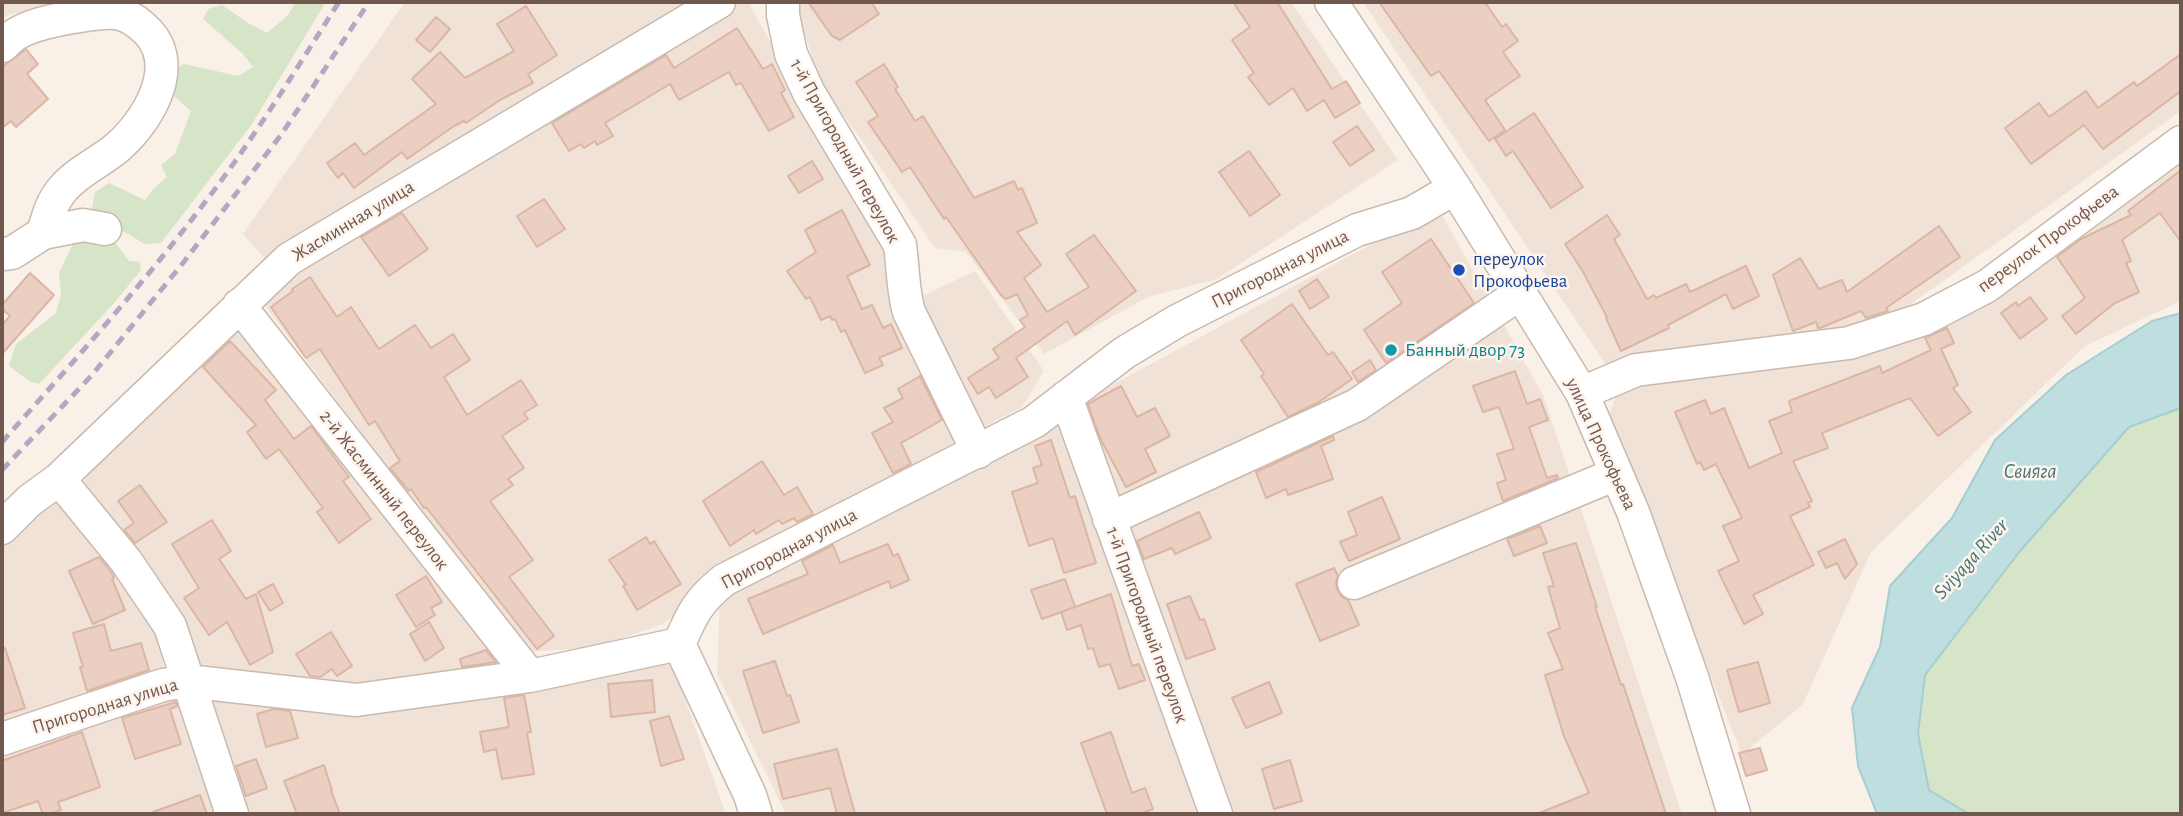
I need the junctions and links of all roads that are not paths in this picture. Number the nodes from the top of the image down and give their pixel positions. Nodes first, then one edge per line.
1 (719, 2) edge
2 (783, 2) edge
3 (1331, 2) edge
4 (2, 46) edge
5 (2181, 142) edge
6 (1455, 188) junction
7 (105, 229) dead end
8 (43, 233) junction
9 (2, 254) edge
10 (1519, 294) junction
11 (239, 305) junction
12 (1582, 393) junction
13 (1066, 397) junction
14 (1034, 422) junction
15 (1082, 444) junction
16 (978, 452) junction
17 (1616, 474) junction
18 (59, 479) junction
19 (1108, 519) junction
20 (2, 528) edge
21 (1354, 583) dead end
22 (679, 644) junction
23 (530, 676) junction
24 (187, 681) junction
25 (2, 739) edge
26 (232, 814) edge
27 (756, 814) edge
28 (1216, 814) edge
29 (1734, 814) edge

1 - 11 street, Жасминная улица
2 - 16 street, 1-й Пригородный переулок
3 - 6 street, улица Прокофьева
4 - 8 street
5 - 12 street, переулок Прокофьева
6 - 10 street, улица Прокофьева
6 - 13 street, Пригородная улица
7 - 8 street
8 - 9 street
10 - 12 street, улица Прокофьева
10 - 19 street
11 - 18 street, Жасминная улица
11 - 23 street, 2-й Жасминный переулок
12 - 17 street, улица Прокофьева
13 - 14 street, Пригородная улица
13 - 15 street, 1-й Пригородный переулок
14 - 15 street
14 - 16 street, Пригородная улица
15 - 19 street, 1-й Пригородный переулок
16 - 22 street, Пригородная улица
17 - 21 street
17 - 29 street, улица Прокофьева
18 - 20 street, Жасминная улица
18 - 24 street
19 - 28 street, 1-й Пригородный переулок
22 - 23 street, Пригородная улица
22 - 27 street
23 - 24 street, Пригородная улица
24 - 25 street, Пригородная улица
24 - 26 street

